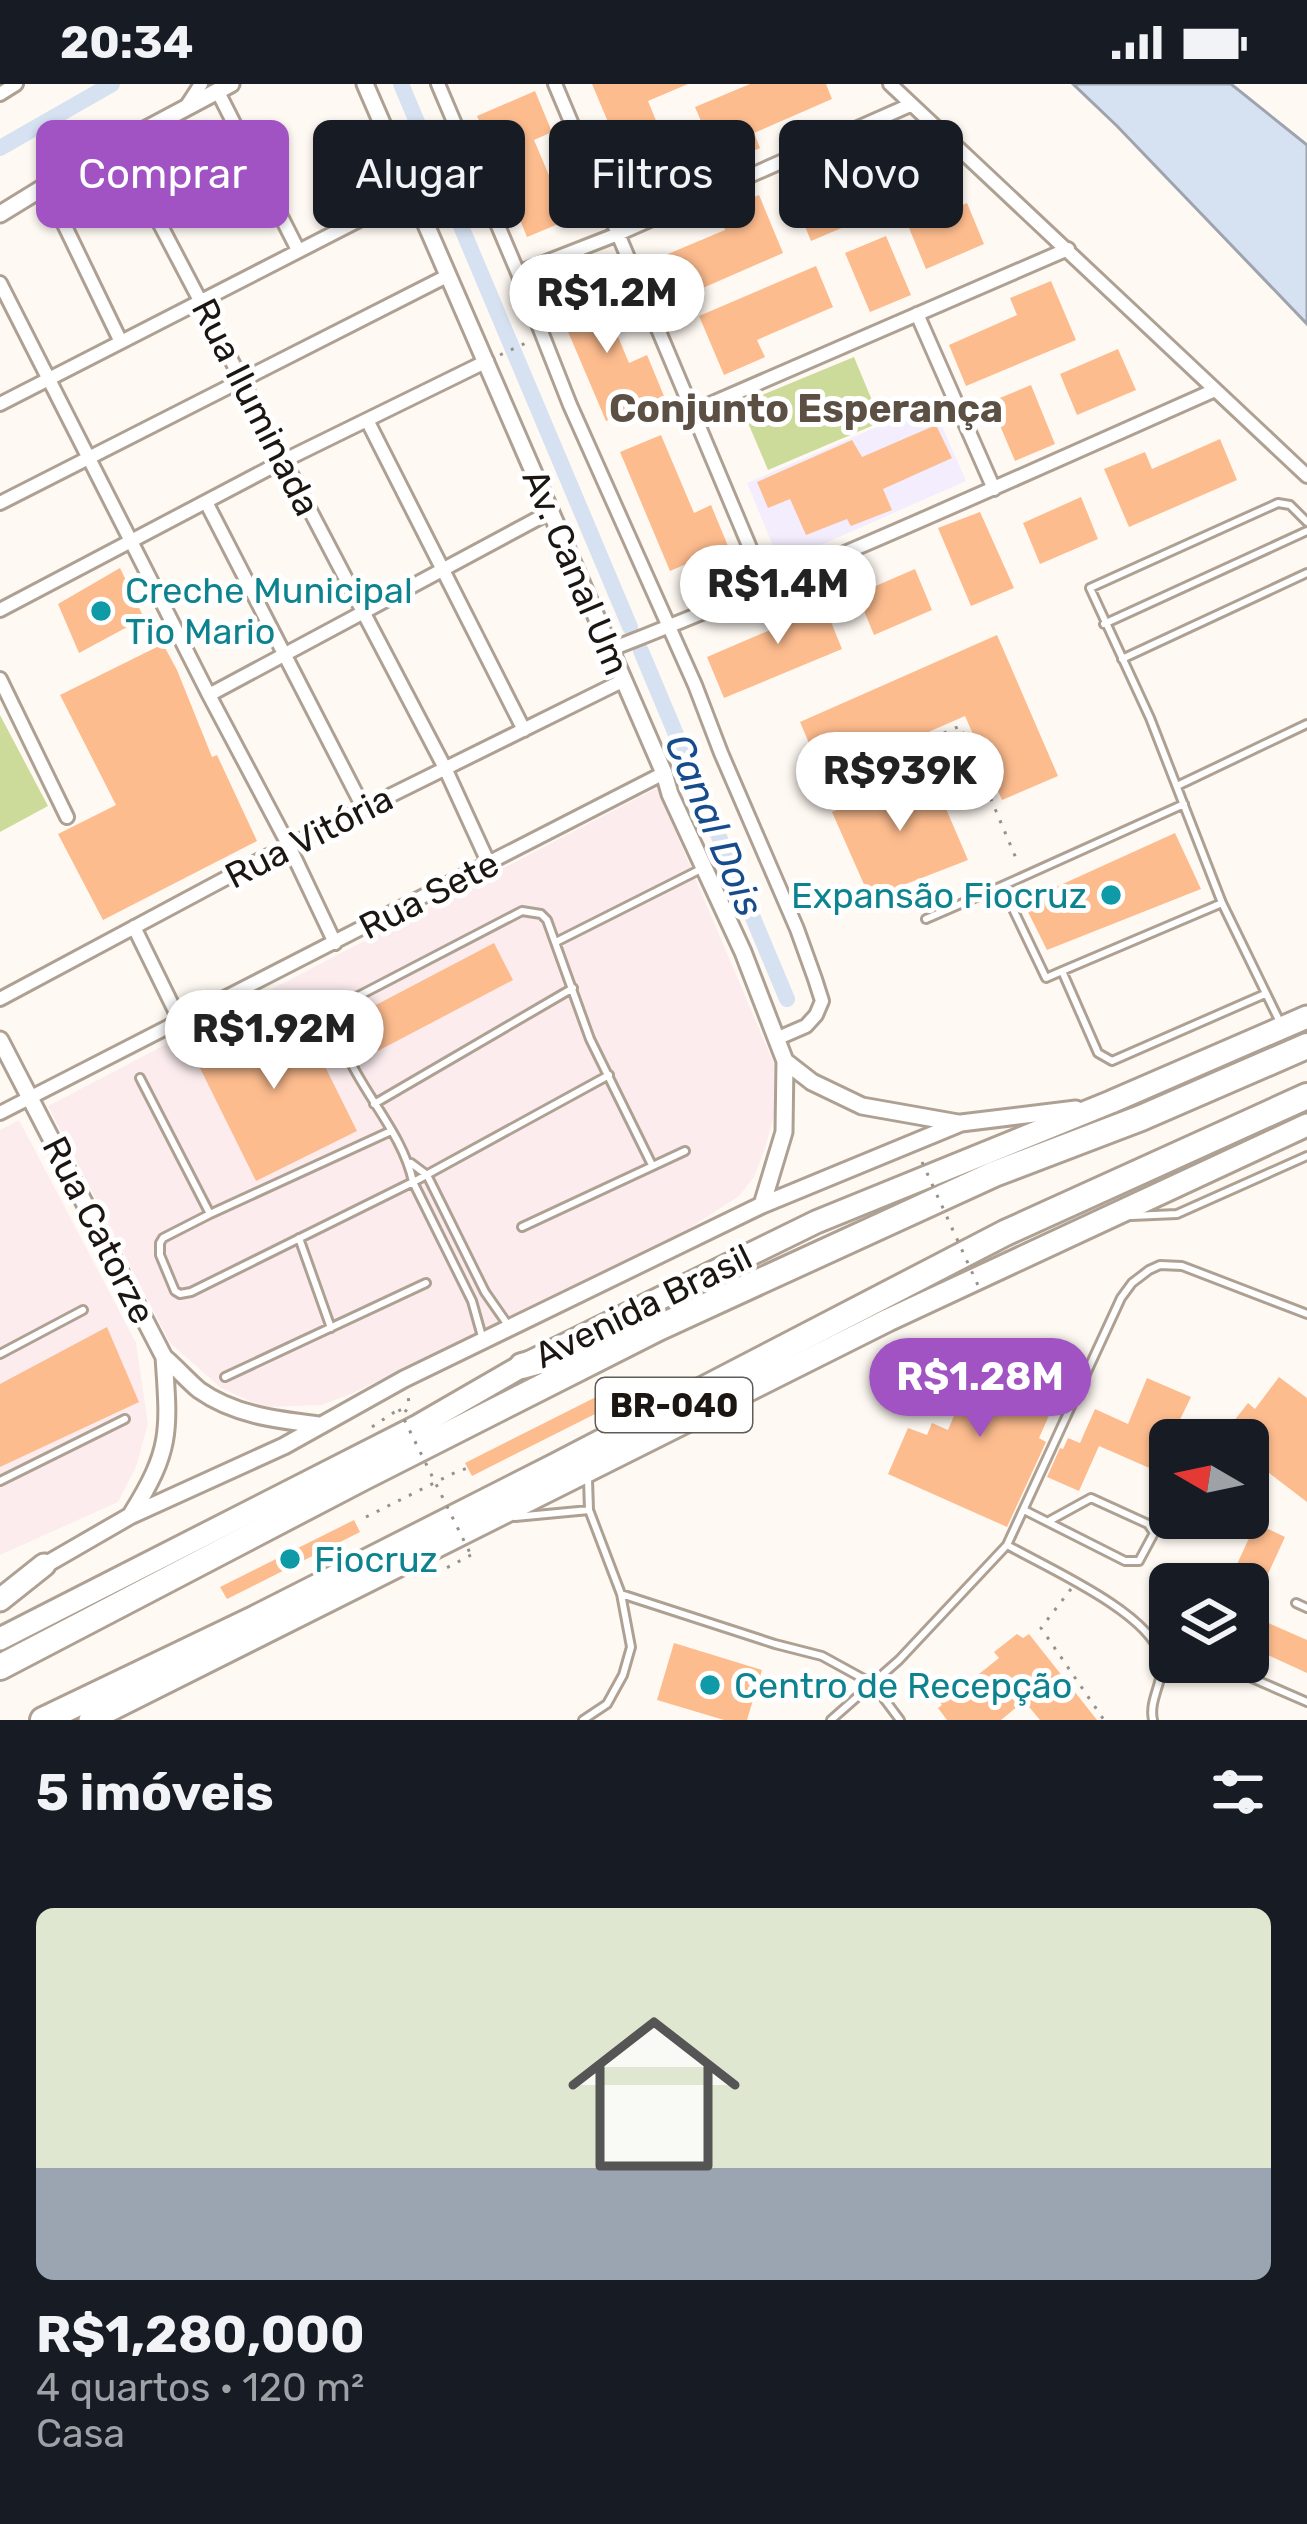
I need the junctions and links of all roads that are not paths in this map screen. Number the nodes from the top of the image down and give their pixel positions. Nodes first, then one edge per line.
1 (16, 84) edge
2 (365, 84) edge
3 (438, 84) edge
4 (555, 84) edge
5 (890, 84) edge
6 (216, 86) edge
7 (0, 94) edge
8 (910, 105) junction
9 (162, 120) edge
10 (381, 120) edge
11 (36, 193) edge
12 (0, 214) edge
13 (66, 228) edge
14 (163, 228) edge
15 (342, 228) edge
16 (427, 228) edge
17 (618, 234) junction
18 (1068, 248) junction
19 (298, 250) junction
20 (518, 273) junction
21 (448, 275) junction
22 (0, 283) edge
23 (201, 300) junction
24 (917, 314) junction
25 (120, 340) junction
26 (494, 358) junction
27 (49, 379) junction
28 (243, 380) junction
29 (1215, 390) junction
30 (0, 404) edge
31 (694, 411) junction
32 (367, 420) junction
33 (88, 458) junction
34 (285, 460) junction
35 (1307, 476) edge
36 (994, 489) junction
37 (206, 502) junction
38 (0, 503) edge
39 (550, 512) junction
40 (1307, 526) edge
41 (132, 540) junction
42 (443, 570) junction
43 (1307, 573) edge
44 (766, 586) junction
45 (0, 610) edge
46 (362, 614) junction
47 (1105, 624) junction
48 (670, 626) junction
49 (609, 650) junction
50 (286, 654) junction
51 (1122, 659) junction
52 (0, 679) edge
53 (622, 681) junction
54 (209, 695) junction
55 (1307, 724) edge
56 (524, 730) junction
57 (445, 768) junction
58 (664, 773) junction
59 (1177, 786) junction
60 (1184, 804) junction
61 (364, 808) junction
62 (68, 818) dead end
63 (289, 846) junction
64 (489, 864) junction
65 (704, 867) junction
66 (1002, 886) junction
67 (1222, 903) junction
68 (926, 919) dead end
69 (134, 927) junction
70 (556, 942) junction
71 (335, 943) junction
72 (1062, 970) junction
73 (574, 988) junction
74 (1265, 994) junction
75 (0, 999) edge
76 (1300, 1014) edge
77 (1278, 1018) junction
78 (180, 1021) junction
79 (1261, 1026) dead end
80 (776, 1039) junction
81 (0, 1040) edge
82 (1307, 1046) edge
83 (785, 1061) junction
84 (609, 1076) junction
85 (140, 1078) dead end
86 (1307, 1096) edge
87 (30, 1097) junction
88 (1111, 1102) junction
89 (374, 1103) junction
90 (0, 1113) edge
91 (961, 1124) junction
92 (1307, 1124) edge
93 (391, 1131) junction
94 (686, 1151) dead end
95 (1307, 1156) edge
96 (408, 1161) junction
97 (652, 1165) junction
98 (427, 1175) junction
99 (412, 1182) junction
100 (762, 1205) junction
101 (210, 1214) junction
102 (1114, 1215) junction
103 (522, 1227) dead end
104 (299, 1238) junction
105 (426, 1283) dead end
106 (83, 1310) dead end
107 (1307, 1314) edge
108 (331, 1328) junction
109 (510, 1328) junction
110 (658, 1328) junction
111 (484, 1341) junction
112 (0, 1354) edge
113 (164, 1357) junction
114 (522, 1366) junction
115 (225, 1377) dead end
116 (125, 1419) dead end
117 (322, 1426) junction
118 (587, 1471) junction
119 (0, 1481) edge
120 (589, 1510) junction
121 (1024, 1510) junction
122 (130, 1516) junction
123 (488, 1520) junction
124 (1049, 1521) junction
125 (1007, 1545) junction
126 (44, 1565) junction
127 (0, 1588) edge
128 (621, 1594) junction
129 (0, 1600) edge
130 (1296, 1603) dead end
131 (1307, 1608) edge
132 (1147, 1632) joint
133 (0, 1639) edge
134 (0, 1667) edge
135 (1263, 1683) edge
136 (873, 1684) junction
137 (1307, 1702) edge
138 (43, 1720) edge
139 (90, 1720) edge
140 (583, 1720) edge
141 (831, 1720) edge
142 (900, 1720) edge
143 (1153, 1720) edge

1 - 7 street
2 - 10 street, Av. Canal Um
3 - 20 street
4 - 17 street
5 - 8 street
6 - 9 street
6 - 19 street
8 - 17 street
8 - 18 street
11 - 12 street
13 - 25 street
14 - 23 street, Rua Iluminada
15 - 19 street
16 - 21 street, Av. Canal Um
17 - 20 street
17 - 31 street
18 - 24 street
18 - 29 street
19 - 23 street
20 - 48 street
21 - 26 street, Av. Canal Um
21 - 28 street
22 - 27 street
23 - 25 street
23 - 28 street, Rua Iluminada
24 - 31 street
24 - 36 street
25 - 27 street
26 - 32 street
26 - 39 street, Av. Canal Um
27 - 30 street
27 - 33 street
28 - 33 street
28 - 34 street, Rua Iluminada
29 - 35 street
29 - 36 street
31 - 44 street
32 - 34 street
32 - 42 street
33 - 38 street
33 - 41 street
34 - 37 street
34 - 46 street, Rua Iluminada
36 - 44 street
37 - 41 street
37 - 50 street
39 - 42 street
39 - 49 street, Av. Canal Um
40 - 47 lane
40 - 47 lane
41 - 45 street
41 - 54 street
42 - 46 street
42 - 56 street
43 - 51 lane
44 - 48 street
46 - 50 street
46 - 57 street, Rua Iluminada
47 - 51 lane
48 - 49 street
48 - 80 street
49 - 53 street, Av. Canal Um
50 - 54 street
50 - 61 street
51 - 59 lane
52 - 62 street
53 - 56 street, Rua Vitória
53 - 58 street, Av. Canal Um
54 - 63 street
55 - 59 lane
56 - 57 street, Rua Vitória
57 - 61 street, Rua Vitória
57 - 64 street, Rua Iluminada
58 - 64 street, Rua Sete
58 - 65 street, Av. Canal Um
59 - 60 lane
60 - 66 lane
60 - 67 lane
61 - 63 street, Rua Vitória
63 - 69 street, Rua Vitória
63 - 71 street
64 - 71 street, Rua Sete
65 - 70 lane
65 - 80 street, Av. Canal Um
66 - 68 lane
66 - 72 lane
67 - 72 lane
67 - 74 lane
69 - 75 street, Rua Vitória
69 - 78 street
70 - 73 lane
70 - 89 lane
71 - 78 street, Rua Sete
72 - 74 lane
73 - 84 lane
73 - 89 lane
74 - 77 lane
76 - 77 lane
76 - 88 highway, Avenida Brasil
77 - 79 lane
78 - 87 street, Rua Sete
80 - 83 street, Av. Canal Um
81 - 87 street, Rua Catorze
82 - 110 highway, Avenida Brasil / BR-040
83 - 91 street
83 - 100 street
84 - 97 lane
84 - 98 lane
85 - 101 lane
86 - 138 highway, BR-040
87 - 90 street, Rua Sete
87 - 113 street, Rua Catorze
88 - 91 street
88 - 114 highway, Avenida Brasil
89 - 93 lane
91 - 100 street
92 - 102 highway
93 - 96 lane
93 - 101 lane
94 - 97 lane
95 - 102 lane
96 - 98 lane
96 - 99 lane
97 - 103 lane
98 - 99 lane
98 - 109 lane
99 - 104 lane
99 - 111 lane
100 - 109 street
101 - 104 lane
102 - 118 highway
104 - 108 lane
105 - 108 lane
106 - 112 lane
107 - 121 lane
108 - 115 lane
109 - 111 street
110 - 114 highway
110 - 134 highway, Avenida Brasil / BR-040
111 - 117 street
113 - 117 street, Rua Catorze
113 - 122 street, Rua Catorze
114 - 133 highway, Avenida Brasil
116 - 119 lane
117 - 122 street
118 - 120 lane
118 - 123 highway
120 - 123 lane
120 - 128 lane
121 - 124 lane
121 - 125 lane
122 - 126 street
123 - 139 highway
124 - 124 lane
125 - 132 lane
125 - 136 lane
126 - 127 street
126 - 129 highway
128 - 136 lane
128 - 140 lane
130 - 131 lane
132 - 143 lane
135 - 137 lane
136 - 141 lane
136 - 142 lane

